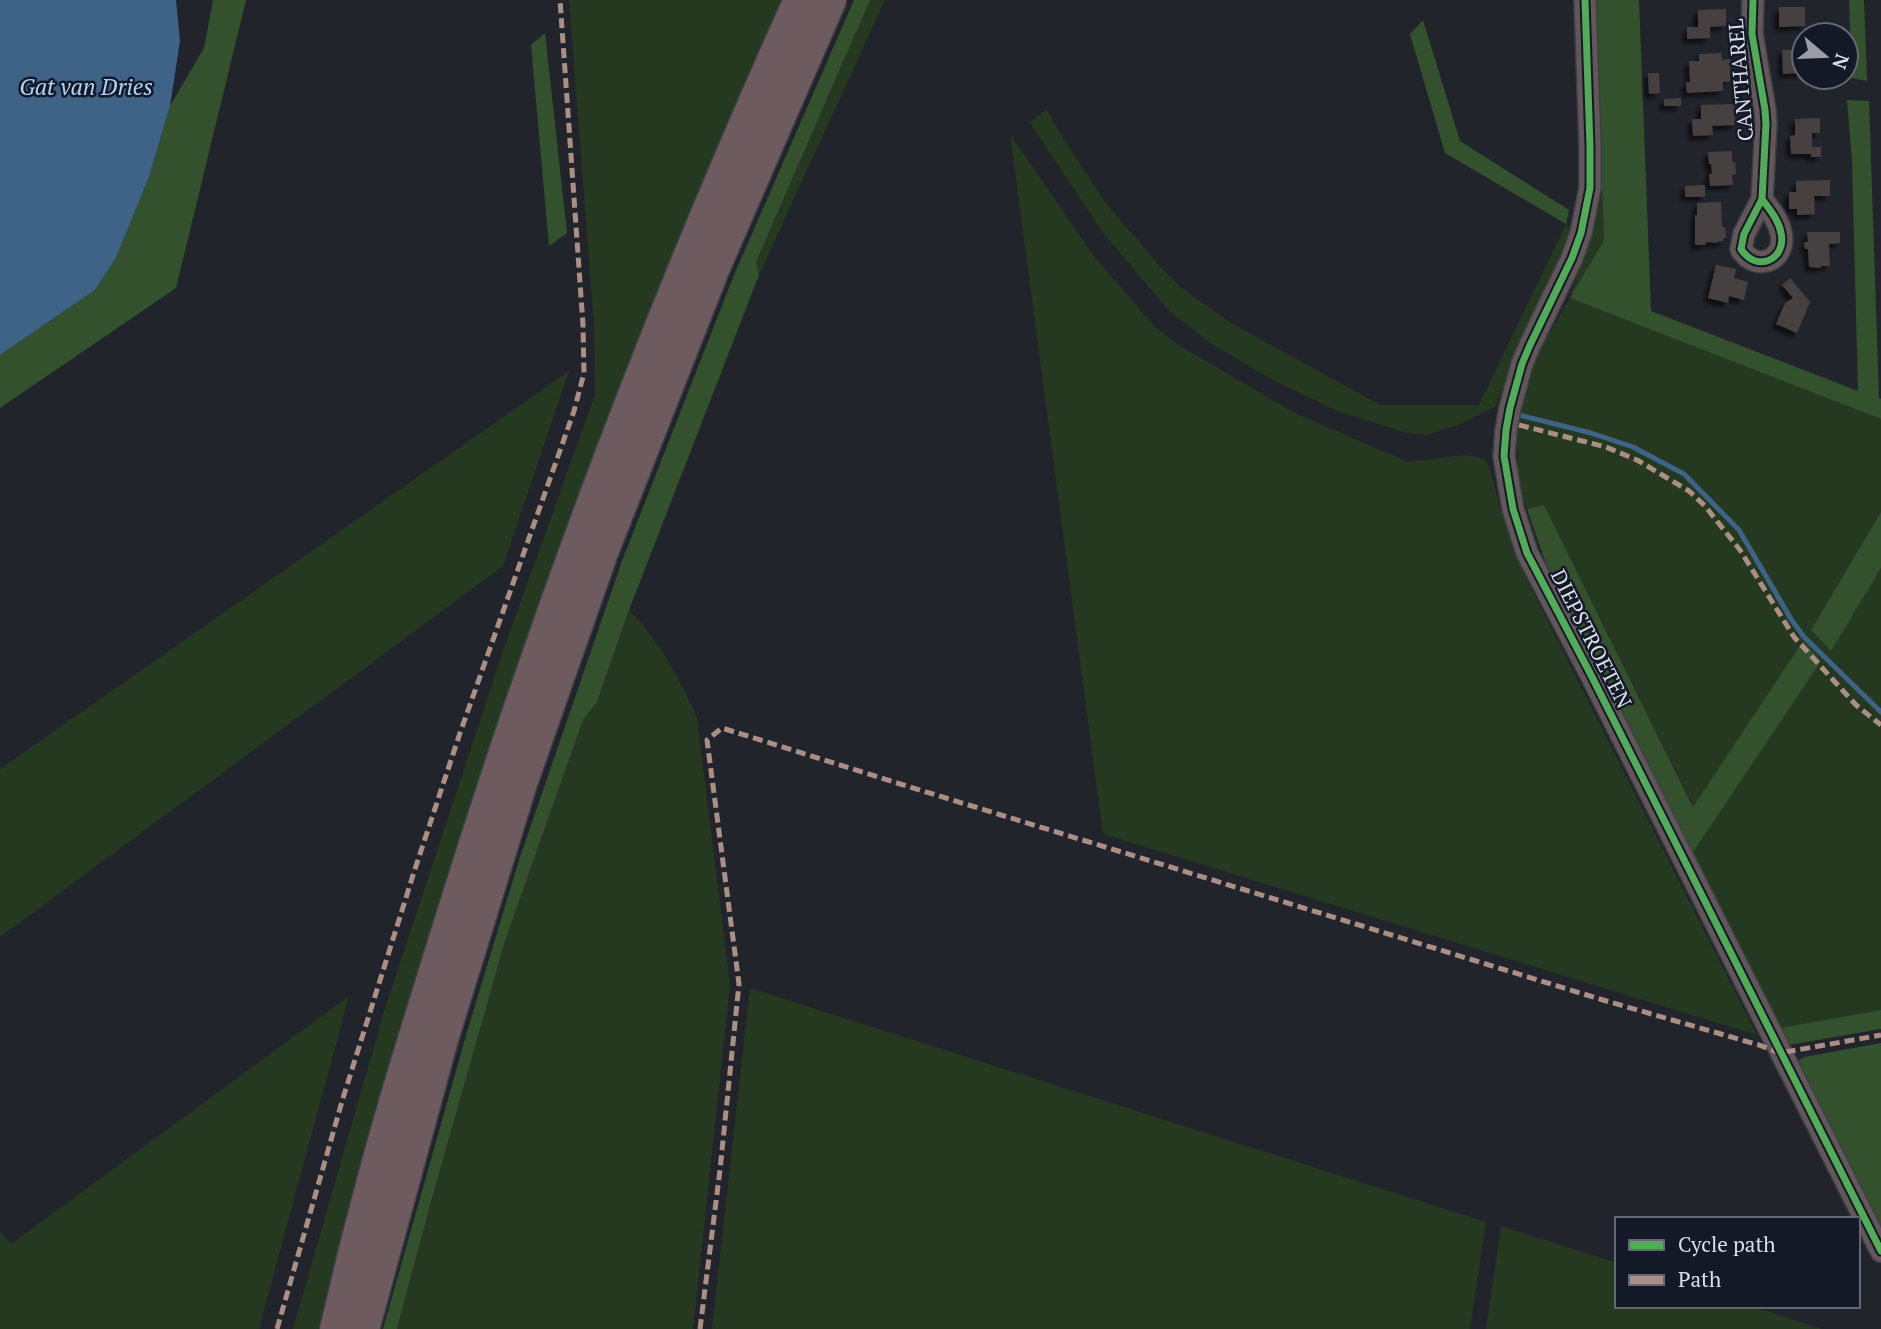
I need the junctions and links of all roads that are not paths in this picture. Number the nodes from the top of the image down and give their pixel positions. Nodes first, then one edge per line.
1 (800, 0) edge
2 (830, 0) edge
3 (1585, 0) edge
4 (1753, 0) edge
5 (1762, 199) dead end
6 (1881, 1251) edge
7 (336, 1329) edge
8 (363, 1329) edge

1 - 7 highway
2 - 8 highway
3 - 6 street, DIEPSTROETEN
4 - 5 street, CANTHAREL

